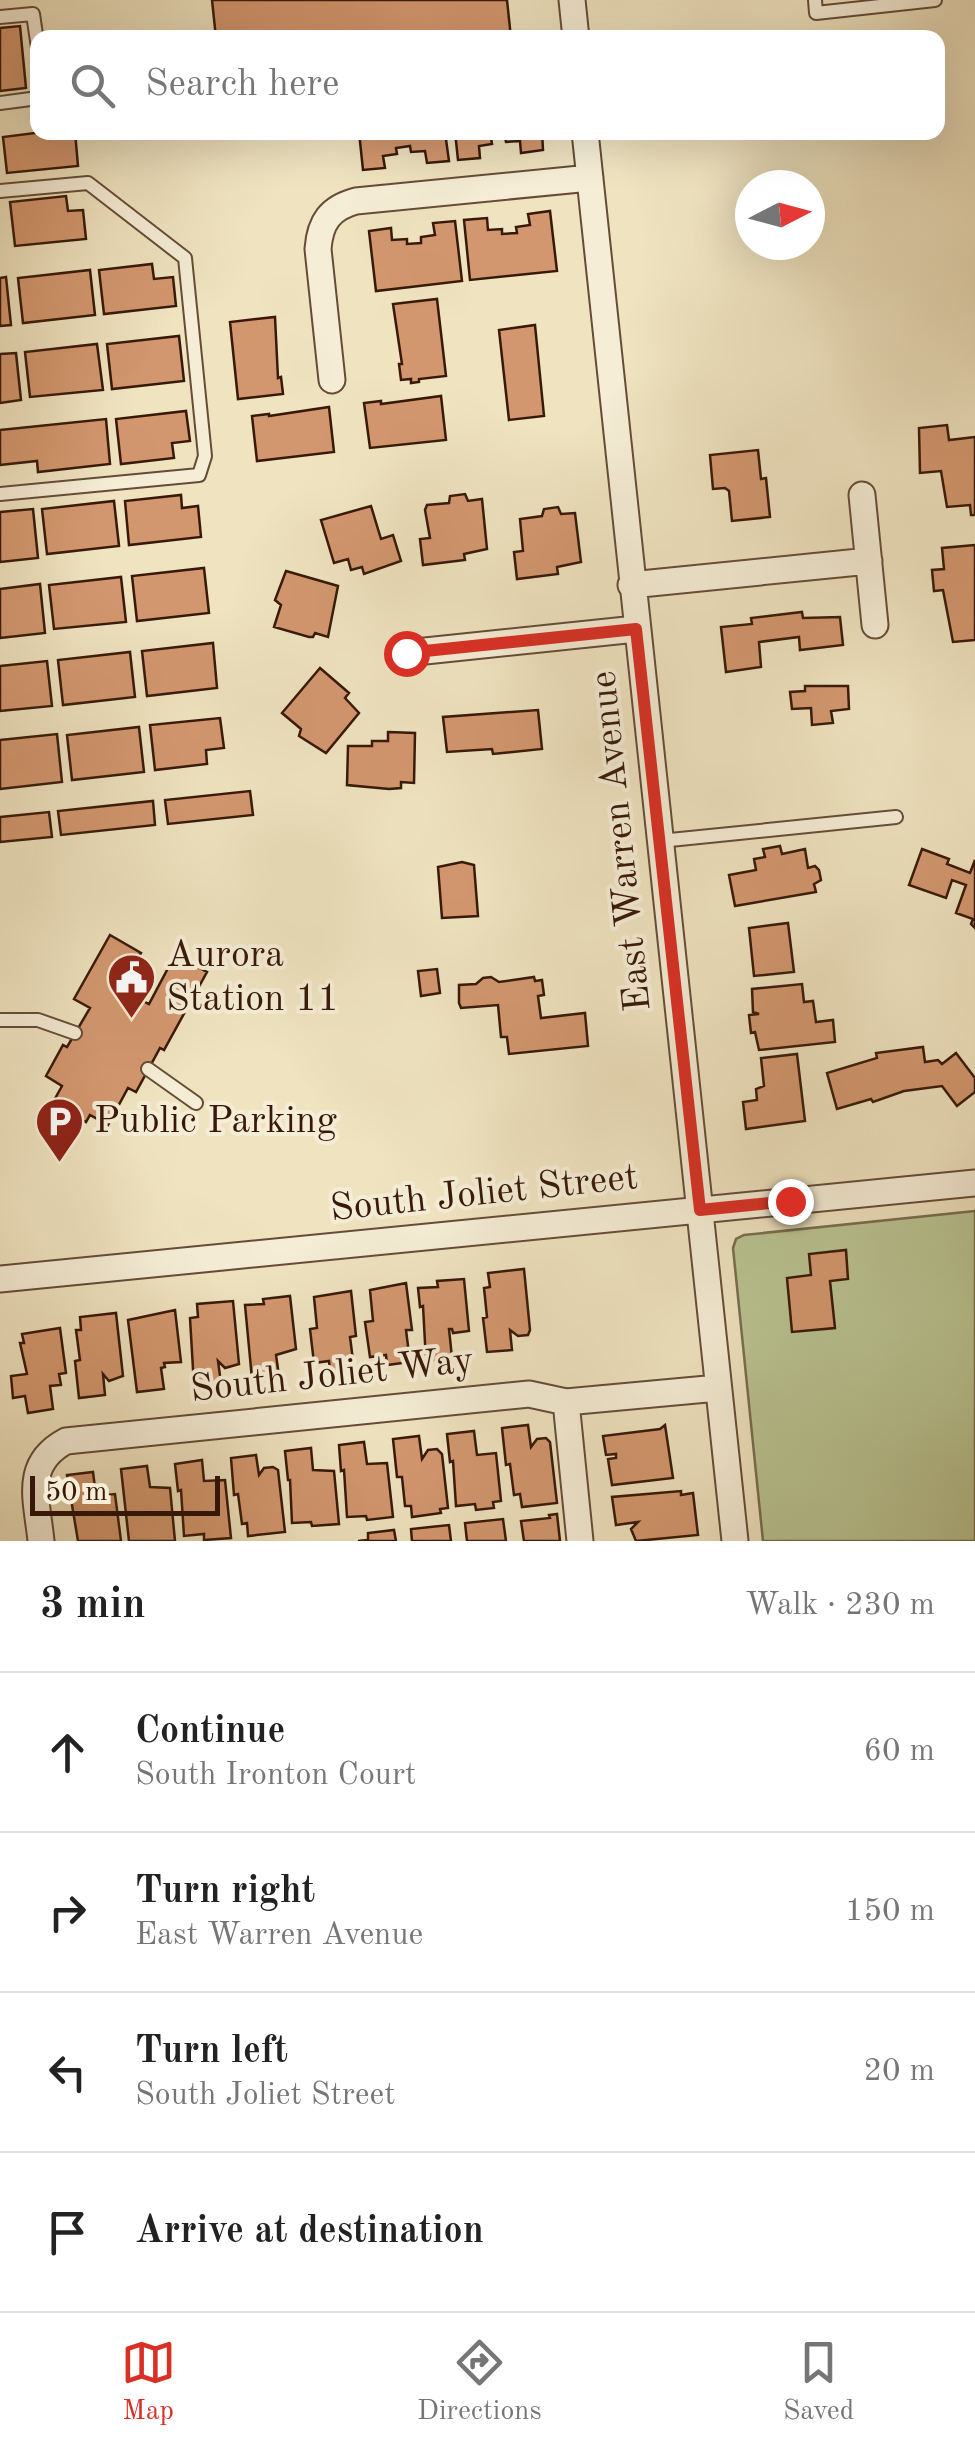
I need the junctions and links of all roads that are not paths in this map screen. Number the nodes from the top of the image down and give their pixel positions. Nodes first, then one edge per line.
1 (572, 0) edge
2 (815, 0) edge
3 (935, 0) edge
4 (0, 18) edge
5 (35, 30) edge
6 (575, 30) edge
7 (30, 99) edge
8 (0, 102) edge
9 (587, 140) edge
10 (590, 178) junction
11 (0, 191) edge
12 (332, 380) dead end
13 (0, 494) edge
14 (862, 495) dead end
15 (868, 560) junction
16 (631, 584) junction
17 (876, 626) dead end
18 (636, 629) junction
19 (406, 653) dead end
20 (896, 817) dead end
21 (660, 841) junction
22 (0, 1020) edge
23 (75, 1033) dead end
24 (148, 1069) dead end
25 (196, 1103) dead end
26 (975, 1184) edge
27 (700, 1210) junction
28 (0, 1279) edge
29 (718, 1388) junction
30 (566, 1402) junction
31 (41, 1541) edge
32 (580, 1541) edge
33 (735, 1541) edge

1 - 6 street
2 - 3 lane
4 - 5 lane
7 - 8 lane
9 - 10 street, East Warren Avenue
10 - 12 street
10 - 16 street, East Warren Avenue
11 - 13 lane
14 - 15 street
15 - 16 street
15 - 17 street
16 - 18 street, East Warren Avenue
18 - 19 street
18 - 21 street, East Warren Avenue
20 - 21 lane
21 - 27 street, East Warren Avenue
22 - 23 lane
24 - 25 lane
26 - 27 street, South Joliet Street
27 - 28 street, South Joliet Street
27 - 29 street, East Warren Avenue
29 - 30 street, South Joliet Way
29 - 33 street, East Warren Avenue
30 - 31 street, South Joliet Way
30 - 32 street

